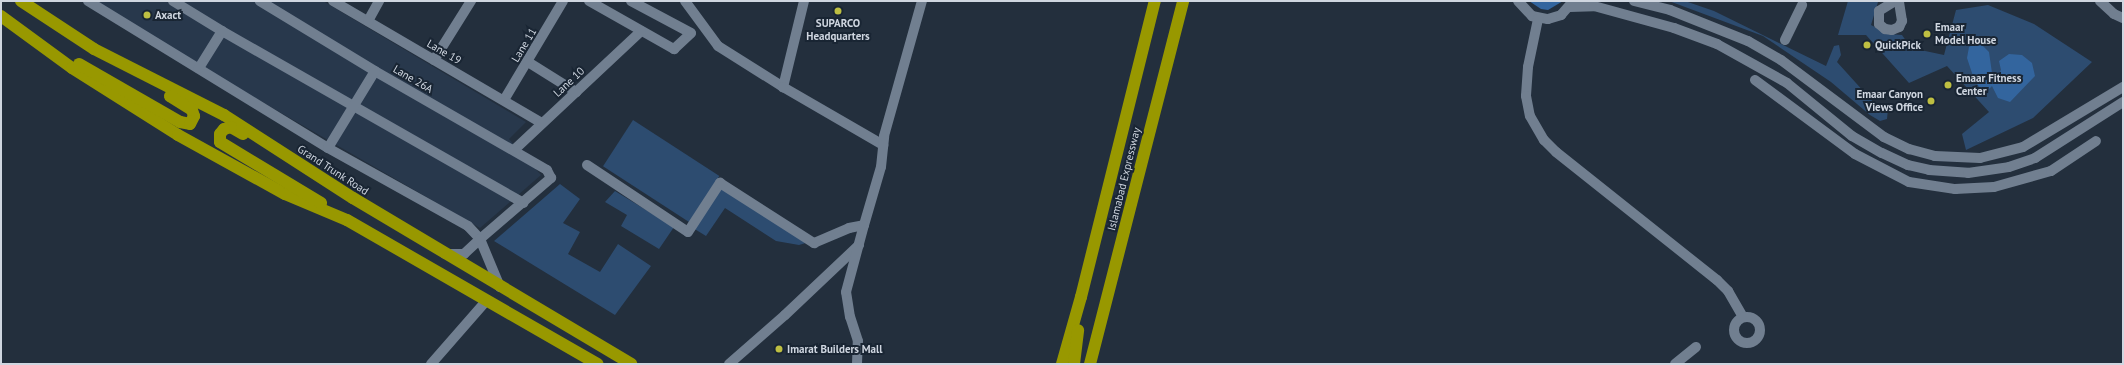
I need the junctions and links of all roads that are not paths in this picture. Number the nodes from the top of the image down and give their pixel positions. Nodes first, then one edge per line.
1 (21, 1) edge
2 (88, 1) edge
3 (173, 1) edge
4 (260, 1) edge
5 (334, 1) edge
6 (379, 1) edge
7 (471, 1) edge
8 (563, 1) edge
9 (589, 1) edge
10 (631, 1) edge
11 (685, 1) edge
12 (804, 1) edge
13 (922, 1) edge
14 (1155, 1) edge
15 (1183, 1) edge
16 (1518, 1) edge
17 (1634, 1) edge
18 (1895, 1) edge
19 (1899, 1) edge
20 (2100, 1) edge
21 (1799, 2) edge
22 (1572, 4) edge
23 (1, 16) edge
24 (2123, 18) edge
25 (1538, 19) junction
26 (368, 21) junction
27 (222, 31) junction
28 (641, 31) junction
29 (24, 34) junction
30 (1785, 40) dead end
31 (94, 49) junction
32 (434, 60) junction
33 (528, 62) junction
34 (199, 68) junction
35 (375, 71) junction
36 (1755, 80) dead end
37 (2123, 87) edge
38 (783, 88) junction
39 (576, 92) junction
40 (504, 100) junction
41 (2123, 102) edge
42 (354, 106) junction
43 (542, 124) junction
44 (2096, 141) dead end
45 (883, 145) junction
46 (328, 148) junction
47 (514, 150) junction
48 (1906, 164) junction
49 (587, 165) dead end
50 (1902, 178) junction
51 (353, 198) junction
52 (523, 203) junction
53 (347, 220) junction
54 (864, 225) junction
55 (480, 239) junction
56 (859, 245) junction
57 (444, 254) junction
58 (500, 287) junction
59 (1081, 297) junction
60 (487, 300) junction
61 (1743, 317) dead end
62 (1696, 347) dead end
63 (431, 364) edge
64 (597, 364) edge
65 (630, 364) edge
66 (729, 364) edge
67 (857, 364) edge
68 (1062, 364) edge
69 (1074, 364) edge
70 (1090, 364) edge
71 (1675, 364) edge

1 - 31 highway, Grand Trunk Road
2 - 34 street
3 - 27 street
4 - 35 street, Lane 26A
5 - 26 street, Lane 19
6 - 26 street
7 - 32 street
8 - 33 street, Lane 11
9 - 28 street
10 - 28 street
11 - 38 street
12 - 38 street
13 - 45 street
14 - 59 highway, Islamabad Expressway
15 - 70 highway, Islamabad Expressway
16 - 25 street
17 - 37 street
18 - 19 street
20 - 24 street
21 - 30 street
22 - 25 street
22 - 48 street
23 - 29 highway
25 - 61 street
26 - 32 street, Lane 19
27 - 34 street
27 - 42 street
28 - 39 street, Lane 10
29 - 31 highway
29 - 53 highway
31 - 51 highway, Grand Trunk Road
32 - 40 street, Lane 19
33 - 39 street
33 - 40 street, Lane 11
34 - 46 street
35 - 42 street
35 - 47 street, Lane 26A
36 - 50 street
38 - 45 street
39 - 43 street, Lane 10
40 - 43 street, Lane 19
41 - 48 street
42 - 46 street
42 - 52 street
43 - 47 street, Lane 10
44 - 50 street
45 - 54 street
46 - 55 street
47 - 52 street, Lane 26A
48 - 50 street
49 - 54 street
51 - 53 highway
51 - 57 highway, Grand Trunk Road
52 - 55 street
53 - 60 highway
54 - 56 street
55 - 57 street
55 - 58 street
56 - 66 street
56 - 67 street
57 - 58 highway, Grand Trunk Road
58 - 65 highway, Grand Trunk Road
59 - 68 highway
59 - 69 highway
60 - 63 street
60 - 64 highway
62 - 71 street

